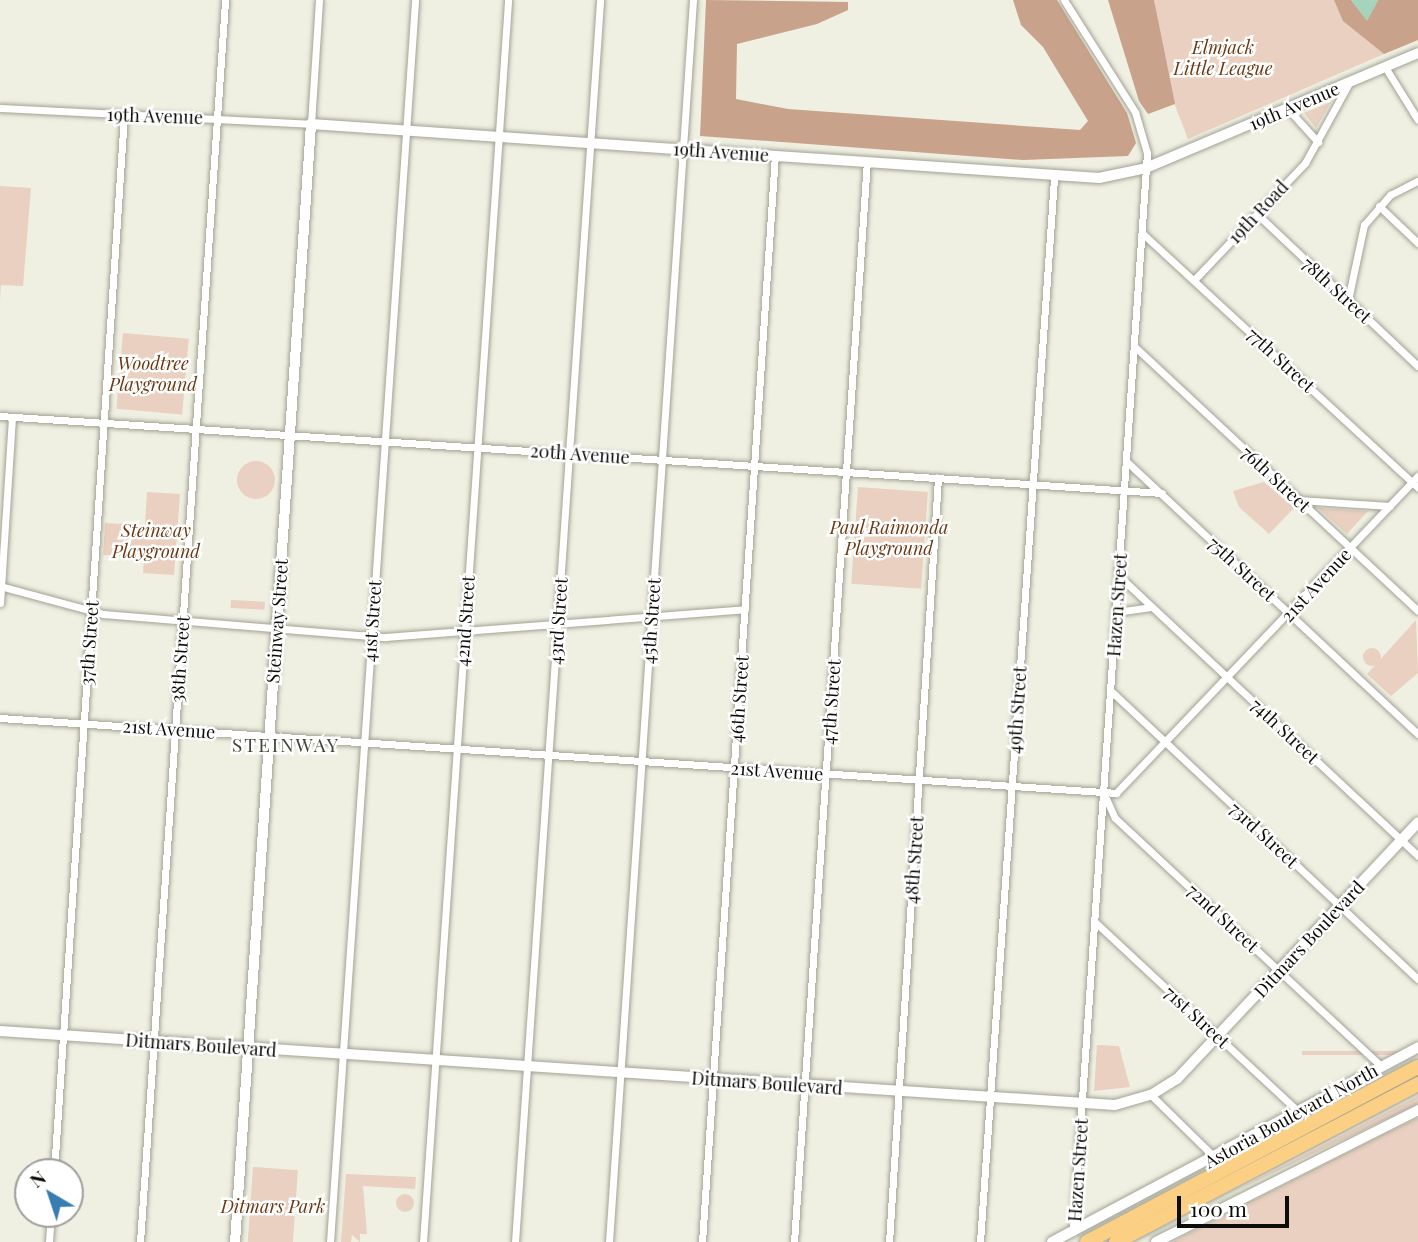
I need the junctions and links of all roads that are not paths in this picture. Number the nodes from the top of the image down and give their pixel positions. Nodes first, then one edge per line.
1 (225, 0) edge
2 (319, 0) edge
3 (415, 0) edge
4 (508, 0) edge
5 (600, 0) edge
6 (693, 0) edge
7 (1064, 0) edge
8 (1418, 53) edge
9 (1385, 67) junction
10 (1350, 82) junction
11 (0, 108) edge
12 (1288, 109) junction
13 (124, 114) junction
14 (217, 118) junction
15 (1418, 120) edge
16 (311, 124) junction
17 (406, 131) junction
18 (499, 136) junction
19 (1318, 142) junction
20 (590, 143) junction
21 (683, 149) junction
22 (775, 155) junction
23 (867, 161) junction
24 (1146, 168) junction
25 (1054, 178) junction
26 (1418, 181) edge
27 (1379, 206) junction
28 (1257, 214) junction
29 (1142, 233) junction
30 (1418, 243) edge
31 (1195, 279) junction
32 (1349, 300) junction
33 (1134, 346) junction
34 (1418, 366) edge
35 (0, 416) edge
36 (12, 416) junction
37 (104, 422) junction
38 (196, 428) junction
39 (290, 434) junction
40 (384, 441) junction
41 (476, 447) junction
42 (569, 453) junction
43 (662, 460) junction
44 (1126, 461) junction
45 (754, 466) junction
46 (846, 472) junction
47 (1418, 476) edge
48 (938, 478) junction
49 (1032, 485) junction
50 (1415, 485) edge
51 (1125, 491) junction
52 (1161, 494) junction
53 (1298, 500) junction
54 (1390, 506) junction
55 (1351, 548) junction
56 (1119, 576) junction
57 (1, 586) edge
58 (0, 603) edge
59 (1151, 607) junction
60 (745, 609) junction
61 (91, 610) junction
62 (1418, 611) edge
63 (1116, 612) junction
64 (1289, 614) junction
65 (652, 617) junction
66 (183, 622) junction
67 (558, 625) junction
68 (276, 628) junction
69 (464, 632) junction
70 (371, 636) junction
71 (1228, 679) junction
72 (1111, 691) junction
73 (0, 718) edge
74 (84, 723) junction
75 (174, 729) junction
76 (1418, 734) edge
77 (269, 736) junction
78 (363, 742) junction
79 (1167, 744) junction
80 (456, 749) junction
81 (549, 755) junction
82 (641, 762) junction
83 (734, 768) junction
84 (826, 774) junction
85 (919, 780) junction
86 (1012, 787) junction
87 (1104, 794) junction
88 (1418, 822) edge
89 (1401, 840) junction
90 (1418, 856) edge
91 (1340, 906) junction
92 (1095, 922) junction
93 (1279, 970) junction
94 (1418, 979) edge
95 (0, 1031) edge
96 (63, 1035) junction
97 (1218, 1036) junction
98 (154, 1042) junction
99 (1418, 1047) edge
100 (248, 1048) junction
101 (342, 1055) junction
102 (434, 1061) junction
103 (1381, 1066) junction
104 (527, 1067) junction
105 (620, 1073) junction
106 (1416, 1075) edge
107 (713, 1080) junction
108 (804, 1086) junction
109 (898, 1092) junction
110 (1151, 1096) junction
111 (990, 1098) junction
112 (1083, 1105) junction
113 (1418, 1110) edge
114 (1299, 1112) junction
115 (55, 1158) edge
116 (1216, 1159) junction
117 (1073, 1231) junction
118 (140, 1242) edge
119 (235, 1242) edge
120 (330, 1242) edge
121 (423, 1242) edge
122 (515, 1242) edge
123 (609, 1242) edge
124 (702, 1242) edge
125 (794, 1242) edge
126 (888, 1242) edge
127 (980, 1242) edge
128 (1052, 1242) edge
129 (1087, 1242) edge
130 (1116, 1242) edge
131 (1156, 1242) edge

1 - 14 street, 38th Street
2 - 16 street, Steinway Street
3 - 17 street, 41st Street
4 - 18 street, 42nd Street
5 - 20 street, 43rd Street
6 - 21 street, 45th Street
7 - 24 street, Hazen Street
8 - 9 street, 19th Avenue
9 - 10 street, 19th Avenue
9 - 15 street
10 - 12 street, 19th Avenue
10 - 19 street, 19th Road
11 - 13 street, 19th Avenue
12 - 19 street
12 - 24 street, 19th Avenue
13 - 14 street, 19th Avenue
13 - 37 street, 37th Street
14 - 16 street, 19th Avenue
14 - 38 street, 38th Street
16 - 17 street, 19th Avenue
16 - 39 street, Steinway Street
17 - 18 street, 19th Avenue
17 - 40 street, 41st Street
18 - 20 street, 19th Avenue
18 - 41 street, 42nd Street
19 - 28 street, 19th Road
20 - 21 street, 19th Avenue
20 - 42 street, 43rd Street
21 - 22 street, 19th Avenue
21 - 43 street, 45th Street
22 - 23 street, 19th Avenue
22 - 45 street, 46th Street
23 - 25 street, 19th Avenue
23 - 46 street, 47th Street
24 - 25 street, 19th Avenue
24 - 29 street, Hazen Street
25 - 49 street, 49th Street
26 - 27 street
27 - 30 street
27 - 32 street
28 - 31 street, 19th Road
28 - 32 street, 78th Street
29 - 31 street, 77th Street
29 - 33 street, Hazen Street
31 - 50 street, 77th Street
32 - 34 street, 78th Street
33 - 44 street, Hazen Street
33 - 53 street, 76th Street
35 - 36 street, 20th Avenue
36 - 37 street, 20th Avenue
36 - 57 street
37 - 38 street, 20th Avenue
37 - 61 street, 37th Street
38 - 39 street, 20th Avenue
38 - 66 street, 38th Street
39 - 40 street, 20th Avenue
39 - 68 street, Steinway Street
40 - 41 street, 20th Avenue
40 - 70 street, 41st Street
41 - 42 street, 20th Avenue
41 - 69 street, 42nd Street
42 - 43 street, 20th Avenue
42 - 67 street, 43rd Street
43 - 45 street, 20th Avenue
43 - 65 street, 45th Street
44 - 51 street, Hazen Street
44 - 52 street, 75th Street
45 - 46 street, 20th Avenue
45 - 60 street, 46th Street
46 - 48 street, 20th Avenue
46 - 84 street, 47th Street
47 - 50 street, 21st Avenue
48 - 49 street, 20th Avenue
48 - 85 street, 48th Street
49 - 51 street, 20th Avenue
49 - 86 street, 49th Street
50 - 54 street, 21st Avenue
51 - 52 street, 20th Avenue
51 - 56 street, Hazen Street
52 - 64 street, 75th Street
53 - 54 street
53 - 55 street, 76th Street
54 - 55 street, 21st Avenue
55 - 62 street, 76th Street
55 - 64 street, 21st Avenue
56 - 59 street, 74th Street
56 - 63 street, Hazen Street
57 - 58 street
57 - 61 street
59 - 63 street
59 - 71 street, 74th Street
60 - 65 street
60 - 83 street, 46th Street
61 - 66 street
61 - 74 street, 37th Street
63 - 72 street, Hazen Street
64 - 71 street, 21st Avenue
64 - 76 street, 75th Street
65 - 67 street
65 - 82 street, 45th Street
66 - 68 street
66 - 75 street, 38th Street
67 - 69 street
67 - 81 street, 43rd Street
68 - 70 street
68 - 77 street, Steinway Street
69 - 70 street
69 - 80 street, 42nd Street
70 - 78 street, 41st Street
71 - 79 street, 21st Avenue
71 - 89 street, 74th Street
72 - 79 street, 73rd Street
72 - 87 street, Hazen Street
73 - 74 street, 21st Avenue
74 - 75 street, 21st Avenue
74 - 96 street, 37th Street
75 - 77 street, 21st Avenue
75 - 98 street, 38th Street
77 - 78 street, 21st Avenue
77 - 100 street, Steinway Street
78 - 80 street, 21st Avenue
78 - 101 street, 41st Street
79 - 87 street, 21st Avenue
79 - 91 street, 73rd Street
80 - 81 street, 21st Avenue
80 - 102 street, 42nd Street
81 - 82 street, 21st Avenue
81 - 104 street, 43rd Street
82 - 83 street, 21st Avenue
82 - 105 street, 45th Street
83 - 84 street, 21st Avenue
83 - 107 street, 46th Street
84 - 85 street, 21st Avenue
84 - 108 street, 47th Street
85 - 86 street, 21st Avenue
85 - 109 street, 48th Street
86 - 87 street, 21st Avenue
86 - 111 street, 49th Street
87 - 92 street, Hazen Street
87 - 93 street, 72nd Street
88 - 89 street, Ditmars Boulevard
89 - 90 street, 74th Street
89 - 91 street, Ditmars Boulevard
91 - 93 street, Ditmars Boulevard
91 - 94 street, 73rd Street
92 - 97 street, 71st Street
92 - 112 street, Hazen Street
93 - 97 street, Ditmars Boulevard
93 - 103 street, 72nd Street
95 - 96 street, Ditmars Boulevard
96 - 98 street, Ditmars Boulevard
96 - 115 street, 37th Street
97 - 110 street, Ditmars Boulevard
97 - 114 street, 71st Street
98 - 100 street, Ditmars Boulevard
98 - 118 street, 38th Street
99 - 103 street, Astoria Boulevard North
100 - 101 street, Ditmars Boulevard
100 - 119 street, Steinway Street
101 - 102 street, Ditmars Boulevard
101 - 120 street, 41st Street
102 - 104 street, Ditmars Boulevard
102 - 121 street, 42nd Street
103 - 114 street, Astoria Boulevard North
104 - 105 street, Ditmars Boulevard
104 - 122 street, 43rd Street
105 - 107 street, Ditmars Boulevard
105 - 123 street, 45th Street
106 - 129 highway
106 - 130 highway
107 - 108 street, Ditmars Boulevard
107 - 124 street, 46th Street
108 - 109 street, Ditmars Boulevard
108 - 125 street, 47th Street
109 - 111 street, Ditmars Boulevard
109 - 126 street, 48th Street
110 - 112 street, Ditmars Boulevard
110 - 116 street
111 - 112 street, Ditmars Boulevard
111 - 127 street, 49th Street
112 - 117 street, Hazen Street
113 - 131 street
114 - 116 street, Astoria Boulevard North
116 - 117 street, Astoria Boulevard North
117 - 128 street, Astoria Boulevard North

